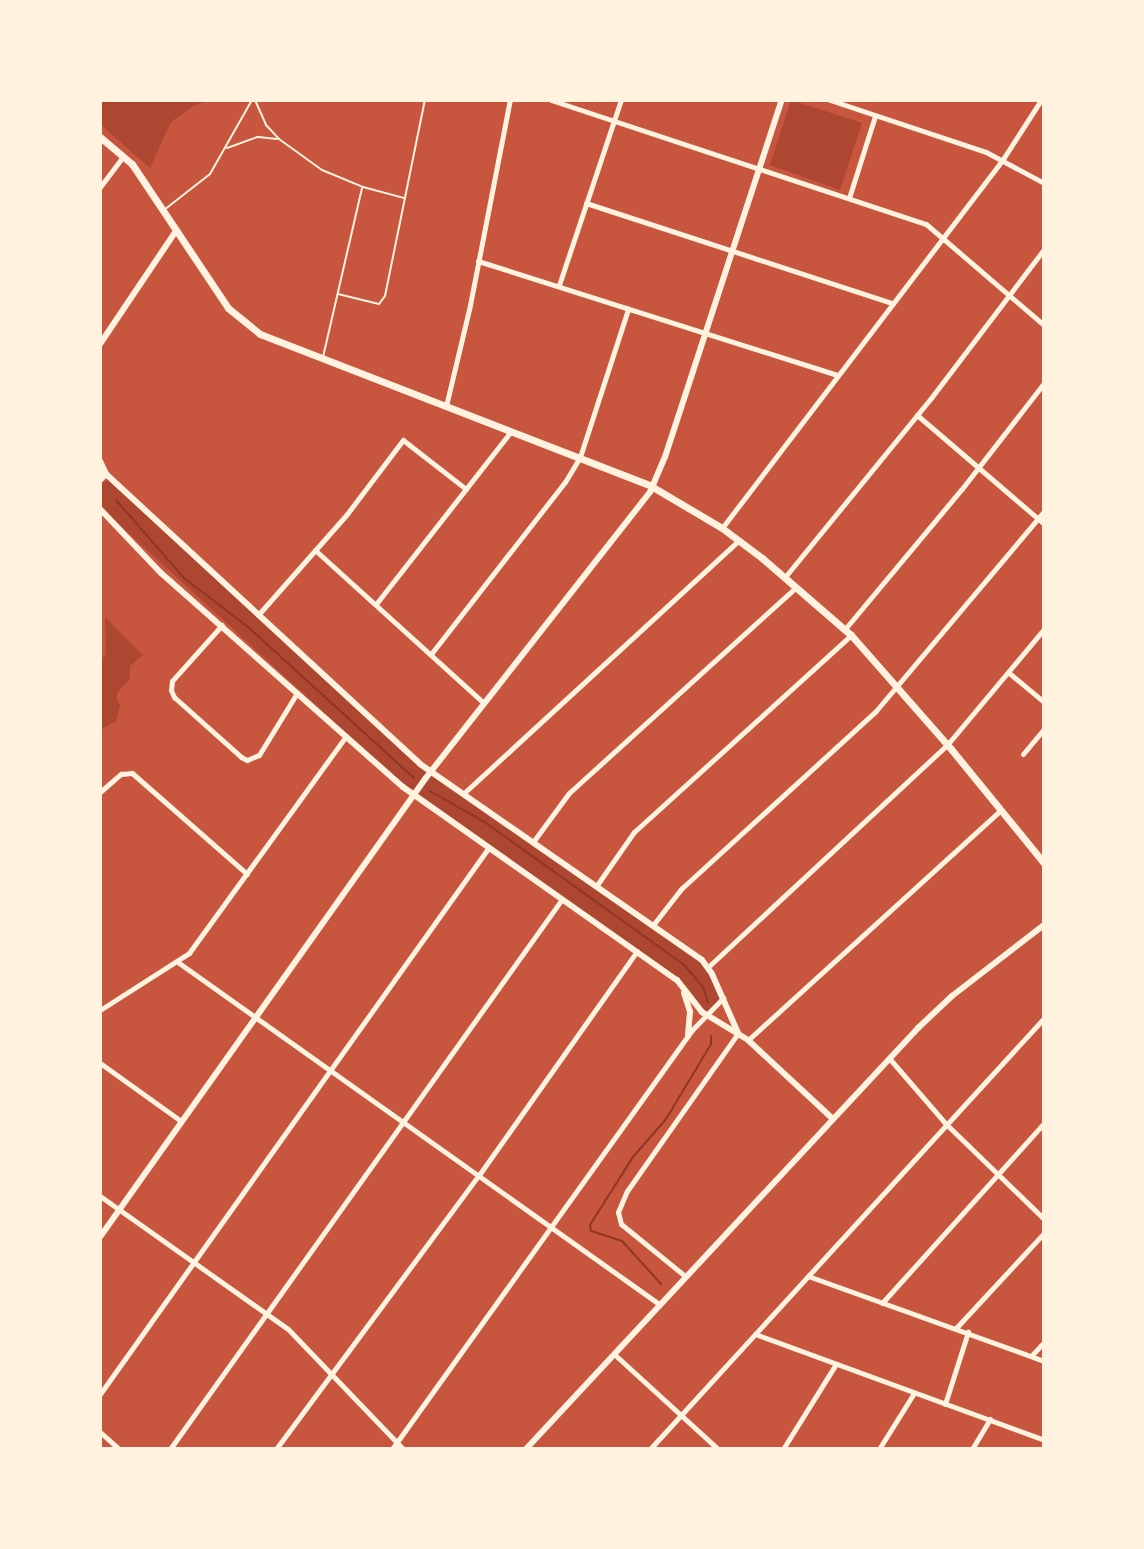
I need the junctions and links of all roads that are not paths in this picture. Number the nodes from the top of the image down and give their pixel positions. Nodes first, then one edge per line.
1 (254, 100) edge
2 (425, 100) edge
3 (510, 100) edge
4 (551, 100) edge
5 (575, 100) edge
6 (621, 100) edge
7 (782, 100) edge
8 (830, 100) edge
9 (1041, 100) edge
10 (574, 108) junction
11 (875, 116) junction
12 (615, 121) junction
13 (100, 137) edge
14 (279, 139) junction
15 (227, 148) junction
16 (123, 157) junction
17 (1003, 159) junction
18 (759, 168) junction
19 (1044, 183) edge
20 (100, 187) edge
21 (363, 187) junction
22 (404, 198) junction
23 (849, 198) junction
24 (586, 203) junction
25 (163, 211) junction
26 (176, 231) junction
27 (943, 237) junction
28 (1044, 249) edge
29 (732, 252) junction
30 (478, 261) junction
31 (559, 285) junction
32 (338, 294) junction
33 (1009, 294) junction
34 (892, 303) junction
35 (628, 309) junction
36 (1044, 325) edge
37 (705, 333) junction
38 (100, 344) edge
39 (322, 361) junction
40 (837, 375) junction
41 (1044, 383) edge
42 (446, 406) junction
43 (917, 415) junction
44 (511, 430) junction
45 (580, 457) junction
46 (100, 461) edge
47 (979, 468) junction
48 (106, 474) junction
49 (100, 480) edge
50 (651, 486) junction
51 (466, 489) junction
52 (100, 509) edge
53 (1044, 511) edge
54 (1038, 518) junction
55 (1044, 524) edge
56 (722, 528) junction
57 (739, 540) junction
58 (315, 550) junction
59 (785, 577) junction
60 (796, 586) junction
61 (376, 604) junction
62 (257, 616) junction
63 (222, 625) junction
64 (1044, 629) edge
65 (848, 632) junction
66 (431, 654) junction
67 (1008, 672) junction
68 (896, 688) junction
69 (297, 693) junction
70 (1044, 702) edge
71 (484, 703) junction
72 (1044, 729) edge
73 (346, 736) junction
74 (947, 745) junction
75 (1023, 754) dead end
76 (431, 771) junction
77 (100, 792) edge
78 (464, 793) junction
79 (414, 795) junction
80 (1002, 809) junction
81 (533, 842) junction
82 (489, 847) junction
83 (1044, 863) edge
84 (247, 874) junction
85 (597, 885) junction
86 (563, 898) junction
87 (653, 925) junction
88 (1044, 925) edge
89 (637, 951) junction
90 (179, 963) junction
91 (708, 967) junction
92 (682, 986) junction
93 (723, 998) junction
94 (100, 1010) edge
95 (706, 1016) junction
96 (256, 1017) junction
97 (1044, 1018) edge
98 (738, 1033) junction
99 (688, 1036) junction
100 (748, 1040) junction
101 (889, 1058) junction
102 (100, 1063) edge
103 (330, 1070) junction
104 (833, 1119) junction
105 (181, 1121) junction
106 (404, 1122) junction
107 (1044, 1123) edge
108 (946, 1124) junction
109 (996, 1174) junction
110 (479, 1175) junction
111 (100, 1196) edge
112 (120, 1210) junction
113 (1044, 1219) edge
114 (552, 1226) junction
115 (1044, 1233) edge
116 (100, 1237) edge
117 (194, 1262) junction
118 (685, 1276) junction
119 (808, 1276) junction
120 (882, 1303) junction
121 (659, 1304) junction
122 (268, 1315) junction
123 (956, 1328) junction
124 (968, 1332) junction
125 (755, 1334) junction
126 (1044, 1342) edge
127 (614, 1354) junction
128 (1032, 1355) junction
129 (1044, 1361) edge
130 (836, 1364) junction
131 (334, 1375) junction
132 (914, 1393) junction
133 (100, 1394) edge
134 (945, 1404) junction
135 (681, 1415) junction
136 (990, 1419) junction
137 (100, 1432) edge
138 (1044, 1440) edge
139 (397, 1443) junction
140 (119, 1449) edge
141 (170, 1449) edge
142 (276, 1449) edge
143 (392, 1449) edge
144 (403, 1449) edge
145 (526, 1449) edge
146 (650, 1449) edge
147 (718, 1449) edge
148 (783, 1449) edge
149 (879, 1449) edge
150 (972, 1449) edge

1 - 14 lane
1 - 15 lane
2 - 22 lane
3 - 30 street
4 - 10 street
5 - 10 street
6 - 12 street
7 - 18 street
8 - 11 street
9 - 17 street
10 - 12 street
11 - 17 street
11 - 23 street
12 - 18 street
12 - 24 street
13 - 16 main road
14 - 15 lane
14 - 21 lane
15 - 25 lane
16 - 20 street
16 - 25 main road
17 - 19 street
17 - 27 street
18 - 23 street
18 - 29 street
21 - 22 lane
21 - 32 lane
22 - 32 lane
23 - 27 street
24 - 29 street
24 - 31 street
25 - 26 main road
26 - 38 street
26 - 39 main road
27 - 33 street
27 - 34 street
28 - 33 street
29 - 34 street
29 - 37 street
30 - 31 street
30 - 42 street
31 - 35 street
32 - 39 lane
33 - 36 street
33 - 43 street
34 - 40 street
35 - 37 street
35 - 45 street
37 - 40 street
37 - 50 street
39 - 42 main road
40 - 56 street
41 - 47 street
42 - 44 main road
43 - 47 street
43 - 59 street
44 - 45 main road
44 - 51 street
45 - 50 main road
45 - 66 street
46 - 48 street
47 - 54 street
47 - 65 street
48 - 49 street
48 - 62 street
50 - 56 main road
50 - 71 street
51 - 58 street
51 - 61 street
52 - 63 street
53 - 54 street
54 - 55 street
54 - 68 street
56 - 57 main road
57 - 59 main road
57 - 78 street
58 - 61 street
58 - 62 street
59 - 60 main road
60 - 65 main road
60 - 81 street
61 - 66 street
62 - 76 street
63 - 69 street
63 - 69 street
64 - 67 street
65 - 68 main road
65 - 85 street
66 - 71 street
67 - 70 street
67 - 74 street
68 - 74 main road
68 - 87 street
69 - 73 street
71 - 76 street
72 - 75 street
73 - 79 street
73 - 84 street
74 - 80 main road
74 - 91 street
76 - 78 street
76 - 79 street
77 - 84 street
78 - 81 street
79 - 82 street
79 - 96 street
80 - 83 main road
80 - 100 street
81 - 85 street
82 - 86 street
82 - 103 street
84 - 90 street
85 - 87 street
86 - 89 street
86 - 106 street
87 - 91 street
88 - 101 street
89 - 92 street
89 - 110 street
90 - 94 street
90 - 96 street
91 - 93 street
92 - 95 street
92 - 99 street
93 - 95 street
93 - 98 street
95 - 98 street
95 - 99 street
96 - 103 street
96 - 105 street
97 - 108 street
98 - 100 street
98 - 118 street
99 - 114 street
100 - 104 street
101 - 104 street
101 - 108 street
102 - 105 street
103 - 106 street
103 - 117 street
104 - 118 street
105 - 112 street
106 - 110 street
106 - 122 street
107 - 109 street
108 - 109 street
108 - 119 street
109 - 113 street
109 - 120 street
110 - 114 street
110 - 131 street
111 - 112 street
112 - 116 street
112 - 117 street
114 - 121 street
114 - 139 street
115 - 123 street
117 - 122 street
117 - 133 street
118 - 121 street
119 - 120 street
119 - 125 street
120 - 123 street
121 - 127 street
122 - 131 street
122 - 141 street
123 - 124 street
124 - 128 street
124 - 134 street
125 - 130 street
125 - 135 street
126 - 128 street
127 - 135 street
127 - 145 street
128 - 129 street
130 - 132 street
130 - 148 street
131 - 139 street
131 - 142 street
132 - 134 street
132 - 149 street
134 - 136 street
135 - 146 street
135 - 147 street
136 - 138 street
136 - 150 street
137 - 140 street
139 - 143 street
139 - 144 street

